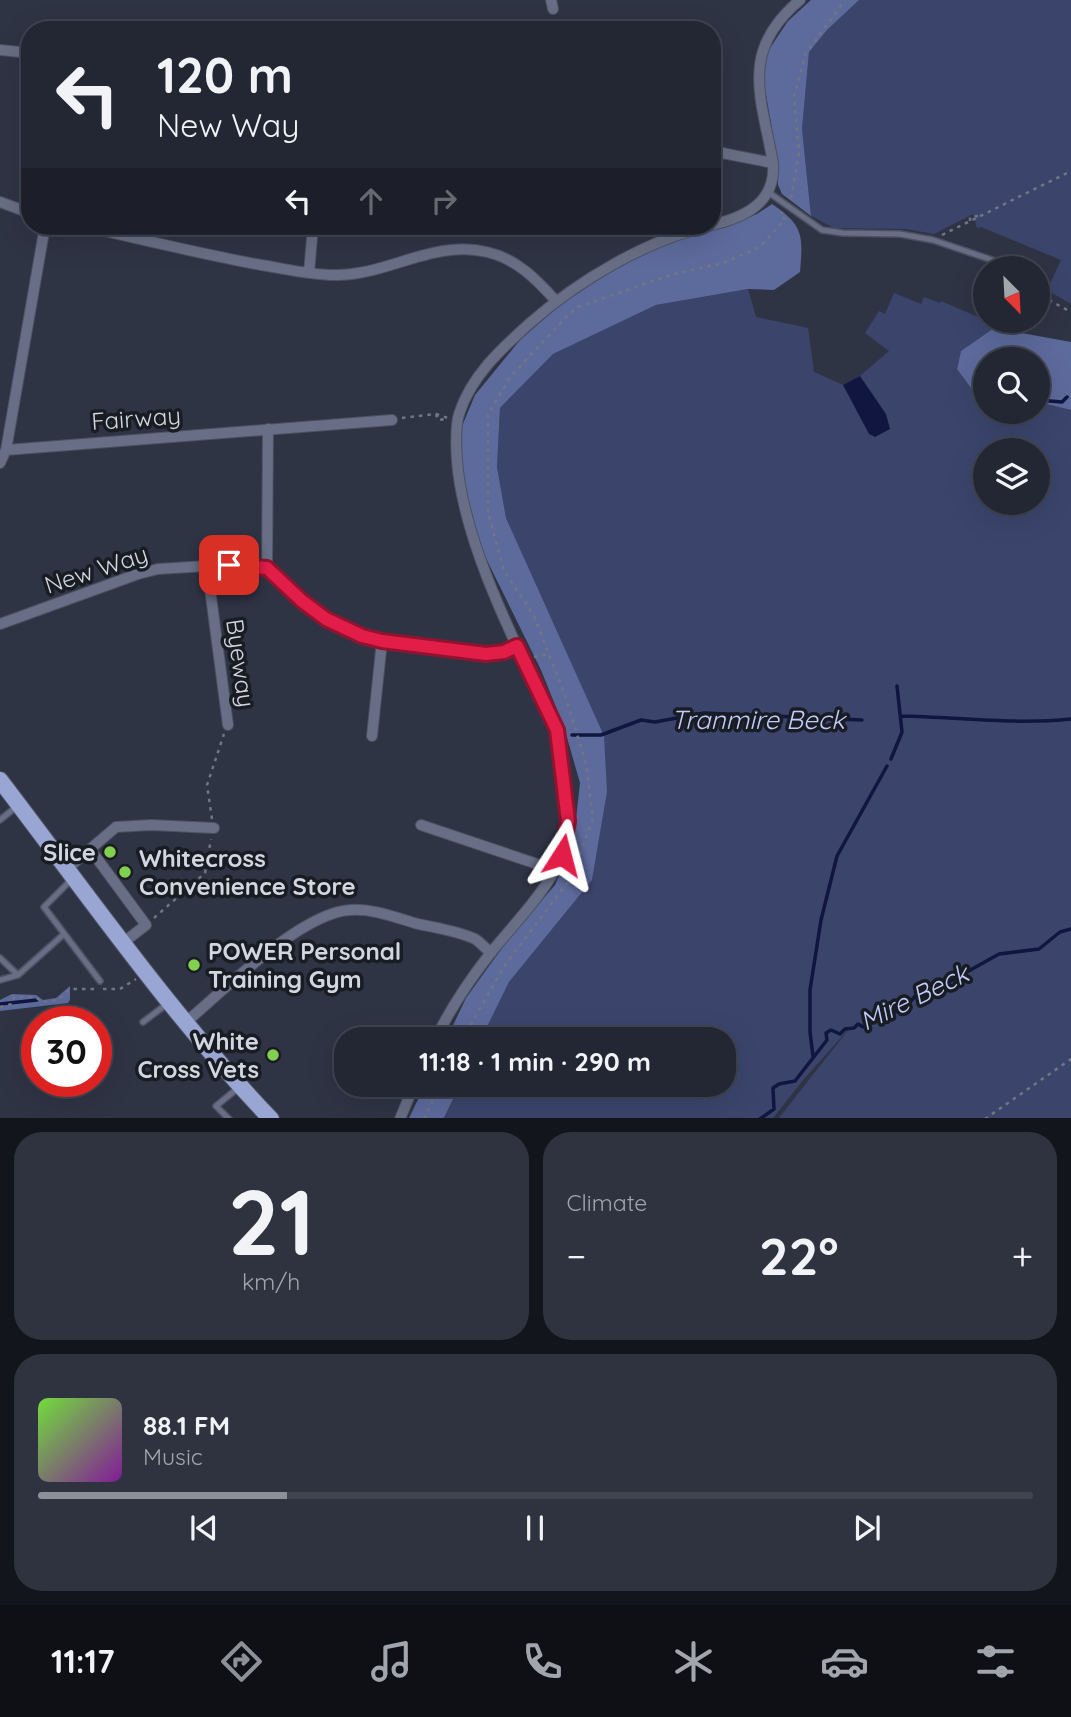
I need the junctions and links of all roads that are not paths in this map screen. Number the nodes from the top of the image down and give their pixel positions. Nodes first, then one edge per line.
1 (800, 0) edge
2 (0, 50) edge
3 (21, 52) edge
4 (721, 153) edge
5 (773, 163) junction
6 (768, 192) junction
7 (0, 202) edge
8 (21, 210) edge
9 (721, 222) edge
10 (43, 235) edge
11 (121, 235) edge
12 (312, 235) edge
13 (675, 235) edge
14 (980, 256) edge
15 (309, 273) junction
16 (556, 301) junction
17 (392, 420) road end
18 (268, 429) junction
19 (3, 452) edge
20 (207, 566) junction
21 (267, 568) junction
22 (0, 624) edge
23 (382, 641) junction
24 (517, 646) junction
25 (228, 725) dead end
26 (372, 736) dead end
27 (0, 780) edge
28 (19, 805) junction
29 (0, 820) edge
30 (421, 825) dead end
31 (214, 828) dead end
32 (90, 849) junction
33 (555, 870) junction
34 (71, 872) junction
35 (64, 934) junction
36 (124, 942) junction
37 (491, 953) junction
38 (0, 958) edge
39 (18, 975) junction
40 (0, 980) edge
41 (100, 981) dead end
42 (169, 1002) junction
43 (143, 1022) dead end
44 (185, 1023) junction
45 (442, 1027) edge
46 (240, 1086) junction
47 (409, 1097) edge
48 (229, 1118) edge
49 (271, 1118) edge
50 (400, 1118) edge

1 - 5 street
2 - 3 street
4 - 5 street
5 - 6 street
6 - 9 street
6 - 14 lane
7 - 8 street
10 - 19 street
11 - 15 street
12 - 15 street
13 - 16 street
15 - 16 street
16 - 24 street
17 - 18 street, Fairway
18 - 19 street, Fairway
18 - 21 street
20 - 21 street, New Way
20 - 22 street, New Way
20 - 25 street, Byeway
21 - 23 street
23 - 24 street
23 - 26 street
24 - 33 street
27 - 28 main road
28 - 29 lane
28 - 34 main road
30 - 33 street
31 - 32 street
32 - 34 street
32 - 36 street
33 - 37 street
34 - 35 lane
34 - 36 main road
35 - 39 lane
35 - 41 lane
36 - 42 main road
37 - 44 street
37 - 45 street
38 - 39 lane
39 - 40 lane
42 - 43 lane
42 - 44 main road
44 - 46 main road
46 - 48 lane
46 - 49 main road
47 - 50 street

